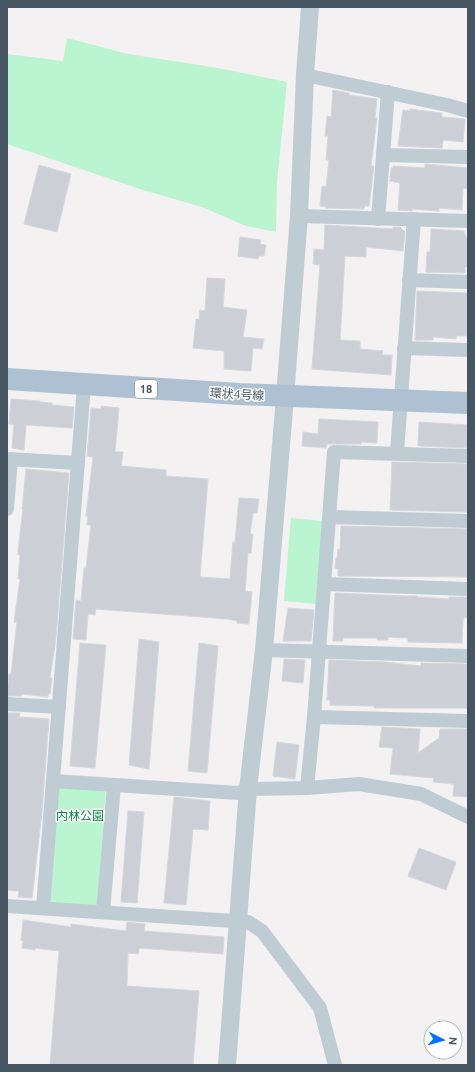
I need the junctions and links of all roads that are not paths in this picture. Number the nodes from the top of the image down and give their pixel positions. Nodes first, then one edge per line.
1 (310, 7) edge
2 (305, 75) junction
3 (388, 92) junction
4 (468, 111) edge
5 (383, 155) junction
6 (468, 157) edge
7 (298, 216) junction
8 (378, 218) junction
9 (414, 220) junction
10 (468, 221) edge
11 (410, 280) junction
12 (468, 282) edge
13 (404, 348) junction
14 (468, 350) edge
15 (7, 379) edge
16 (84, 385) junction
17 (284, 397) junction
18 (401, 401) junction
19 (468, 403) edge
20 (397, 453) junction
21 (468, 456) edge
22 (9, 459) edge
23 (78, 463) junction
24 (7, 509) edge
25 (330, 517) junction
26 (468, 521) edge
27 (324, 584) junction
28 (468, 589) edge
29 (264, 650) junction
30 (319, 652) junction
31 (468, 656) edge
32 (7, 704) edge
33 (59, 708) junction
34 (314, 717) junction
35 (468, 721) edge
36 (53, 781) junction
37 (114, 785) junction
38 (307, 788) junction
39 (248, 789) junction
40 (468, 818) edge
41 (7, 906) edge
42 (43, 908) junction
43 (103, 912) junction
44 (238, 920) junction
45 (227, 1065) edge
46 (335, 1065) edge

1 - 2 street
2 - 3 street
2 - 7 street
3 - 4 street
3 - 5 street
5 - 6 street
5 - 8 street
7 - 8 street
7 - 17 street
8 - 9 street
9 - 10 street
9 - 11 street
11 - 12 street
11 - 13 street
13 - 14 street
13 - 18 street
15 - 16 main road, 環状4号線 / 18
16 - 17 main road, 環状4号線 / 18
16 - 23 street
17 - 18 main road, 環状4号線 / 18
17 - 29 street
18 - 19 main road, 環状4号線 / 18
18 - 20 street
20 - 21 street
20 - 25 street
22 - 23 street
22 - 24 street
23 - 33 street
25 - 26 street
25 - 27 street
27 - 28 street
27 - 30 street
29 - 30 street
29 - 39 street
30 - 31 street
30 - 34 street
32 - 33 street
33 - 36 street
34 - 35 street
34 - 38 street
36 - 37 street
36 - 42 street
37 - 39 street
37 - 43 street
38 - 39 street
38 - 40 street
39 - 44 street
41 - 42 street
42 - 43 street
43 - 44 street
44 - 45 street
44 - 46 street

